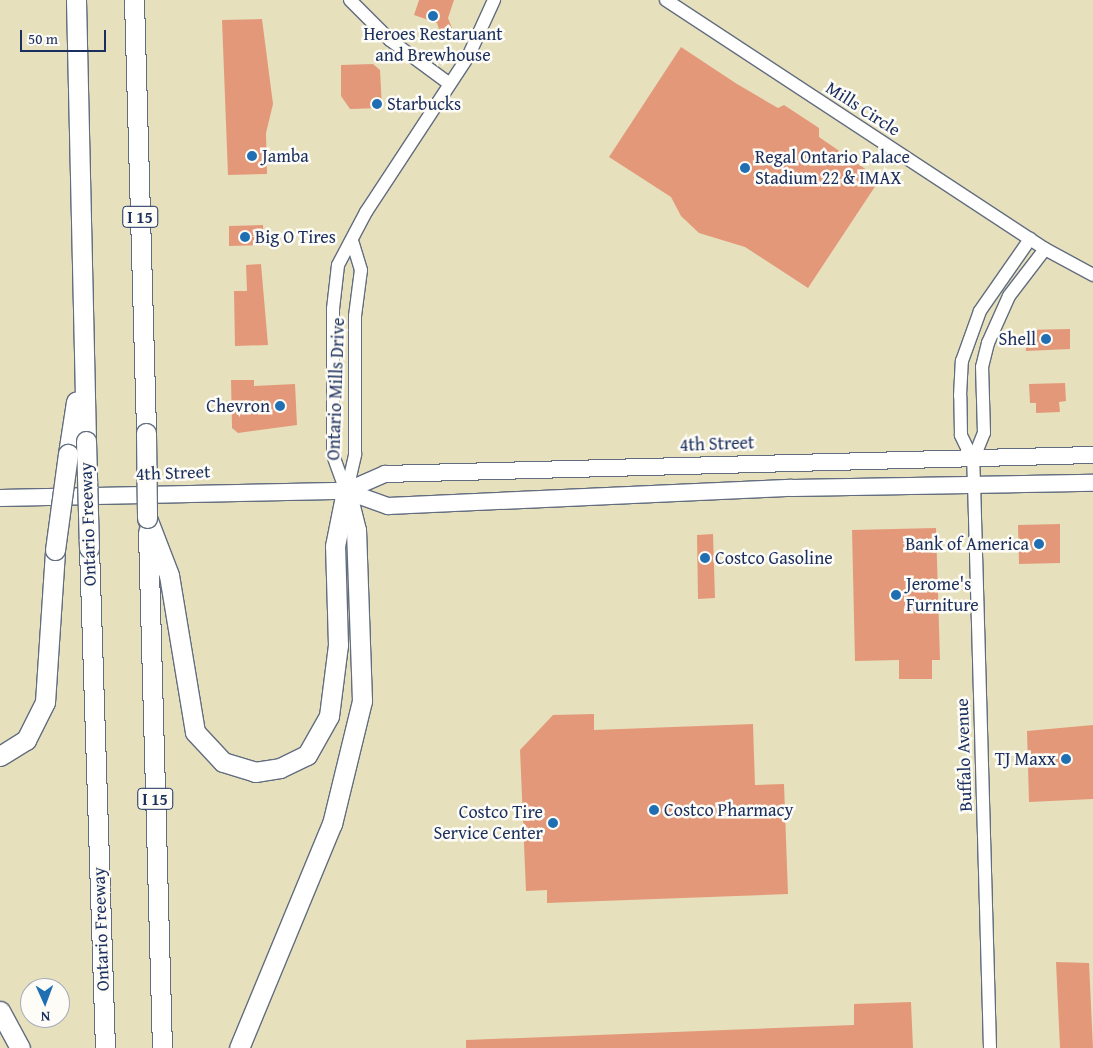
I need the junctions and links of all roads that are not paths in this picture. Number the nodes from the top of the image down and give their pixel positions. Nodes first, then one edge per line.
1 (76, 0) edge
2 (134, 0) edge
3 (350, 0) edge
4 (494, 0) edge
5 (666, 0) edge
6 (450, 84) junction
7 (1030, 239) junction
8 (353, 243) junction
9 (1045, 249) junction
10 (1093, 275) edge
11 (84, 346) junction
12 (1093, 455) edge
13 (972, 460) junction
14 (1093, 483) edge
15 (974, 484) junction
16 (346, 491) junction
17 (0, 498) edge
18 (154, 549) junction
19 (0, 756) edge
20 (0, 1011) edge
21 (20, 1048) edge
22 (104, 1048) edge
23 (162, 1048) edge
24 (239, 1048) edge
25 (990, 1048) edge

1 - 11 highway, Ontario Freeway
2 - 18 highway, I 15, bridge
3 - 6 street
4 - 6 street, Ontario Mills Drive
5 - 7 street, Mills Circle
6 - 8 street, Ontario Mills Drive
7 - 9 street, Mills Circle
7 - 13 street
8 - 16 street, Ontario Mills Drive
8 - 16 street, Ontario Mills Drive
9 - 10 street, Mills Circle
9 - 13 street
11 - 19 highway, bridge
11 - 22 highway, Ontario Freeway, bridge
12 - 13 main road, 4th Street
13 - 15 street, Buffalo Avenue
13 - 16 main road, 4th Street
14 - 15 main road, 4th Street
15 - 16 main road, 4th Street
15 - 25 street, Buffalo Avenue
16 - 17 main road, 4th Street
16 - 18 highway
16 - 24 highway
18 - 23 highway, I 15
20 - 21 highway

